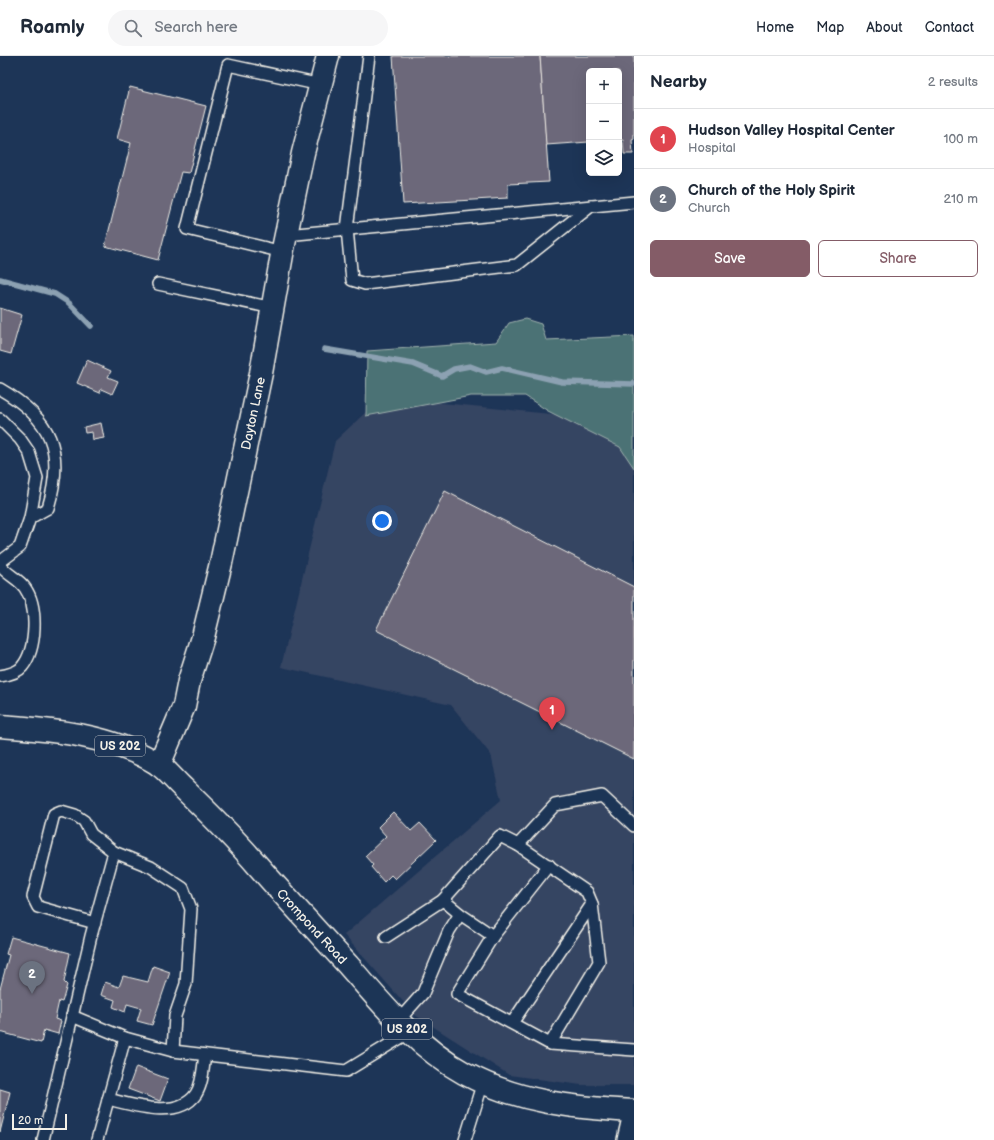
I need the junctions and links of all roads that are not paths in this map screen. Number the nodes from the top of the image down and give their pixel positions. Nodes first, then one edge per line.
1 (328, 56) edge
2 (369, 56) edge
3 (321, 85) junction
4 (634, 202) edge
5 (591, 206) junction
6 (347, 229) junction
7 (284, 244) junction
8 (158, 284) dead end
9 (273, 308) junction
10 (0, 389) edge
11 (0, 420) edge
12 (30, 518) junction
13 (0, 562) edge
14 (0, 565) edge
15 (0, 676) edge
16 (0, 726) edge
17 (159, 765) junction
18 (634, 826) edge
19 (518, 845) junction
20 (114, 852) junction
21 (549, 865) junction
22 (443, 900) junction
23 (592, 904) junction
24 (460, 914) junction
25 (95, 922) junction
26 (493, 936) junction
27 (386, 937) dead end
28 (72, 1016) junction
29 (512, 1024) junction
30 (404, 1026) junction
31 (124, 1038) junction
32 (550, 1044) junction
33 (634, 1050) edge
34 (173, 1051) junction
35 (205, 1055) junction
36 (483, 1082) junction
37 (108, 1099) junction
38 (634, 1111) edge
39 (634, 1114) edge
40 (43, 1140) edge
41 (97, 1140) edge
42 (465, 1140) edge
43 (628, 1140) edge

1 - 3 main road, Dayton Lane
2 - 6 lane
3 - 7 main road, Dayton Lane
3 - 7 lane
4 - 5 lane
5 - 6 lane
5 - 6 lane
6 - 7 lane
7 - 9 main road, Dayton Lane
8 - 9 lane
9 - 17 main road, Dayton Lane
10 - 12 lane
11 - 12 lane
12 - 13 lane
14 - 15 lane
16 - 17 main road, Crompond Road / US 202
17 - 30 main road, Crompond Road / US 202
18 - 19 lane
19 - 21 lane
19 - 22 lane
20 - 25 lane
20 - 25 lane
20 - 34 lane
21 - 23 lane
21 - 26 lane
22 - 24 lane
22 - 27 lane
23 - 29 lane
23 - 32 lane
24 - 26 lane
24 - 30 lane
25 - 28 lane
26 - 29 lane
28 - 31 lane
28 - 40 lane
29 - 32 lane
30 - 35 lane
30 - 36 main road, Crompond Road / US 202
31 - 34 lane
31 - 37 lane
32 - 33 lane
34 - 35 lane
35 - 37 lane
36 - 38 main road, Crompond Road / US 202
36 - 42 lane
37 - 41 lane
39 - 43 street

